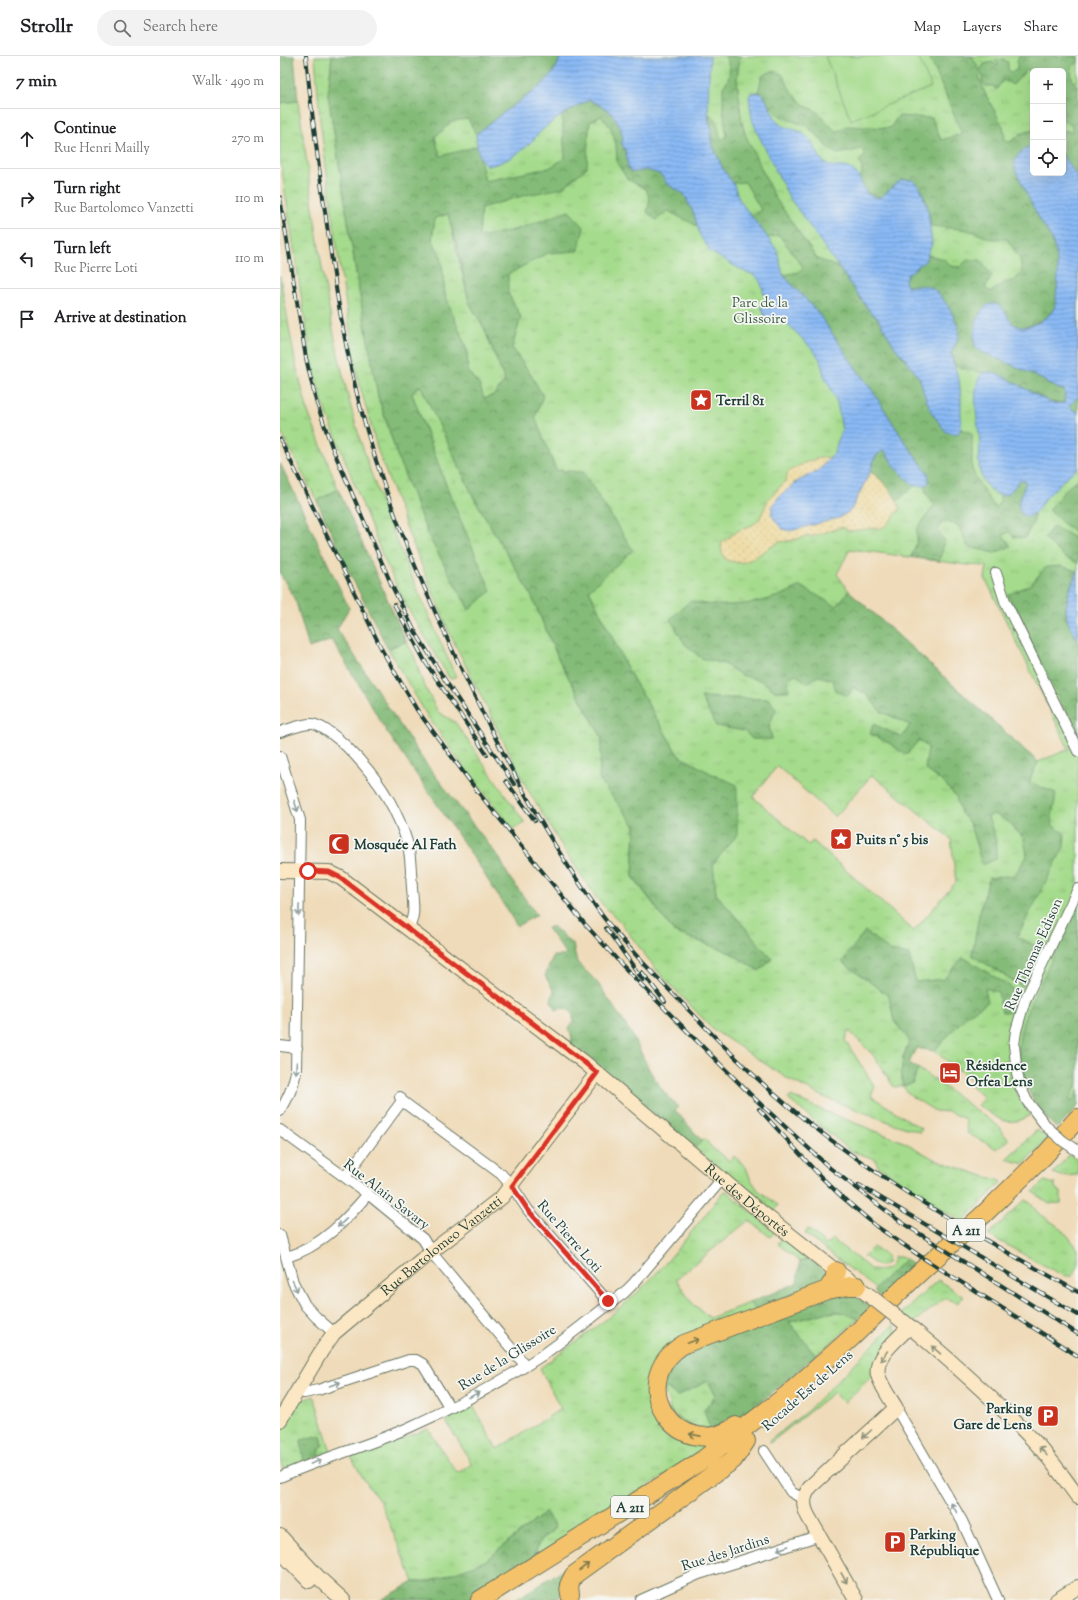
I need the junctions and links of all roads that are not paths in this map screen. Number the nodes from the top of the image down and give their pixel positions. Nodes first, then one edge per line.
1 (996, 572) dead end
2 (280, 732) edge
3 (1077, 748) edge
4 (280, 756) edge
5 (280, 871) edge
6 (300, 871) junction
7 (1078, 889) edge
8 (408, 930) junction
9 (280, 1046) edge
10 (297, 1048) junction
11 (597, 1073) junction
12 (280, 1111) edge
13 (1078, 1118) edge
14 (280, 1130) edge
15 (1078, 1134) edge
16 (1078, 1151) edge
17 (345, 1177) junction
18 (722, 1179) junction
19 (512, 1186) junction
20 (368, 1194) junction
21 (280, 1235) edge
22 (431, 1252) junction
23 (287, 1257) junction
24 (836, 1271) junction
25 (857, 1286) junction
26 (827, 1290) junction
27 (610, 1304) junction
28 (906, 1324) junction
29 (334, 1333) junction
30 (525, 1365) junction
31 (298, 1391) junction
32 (773, 1406) junction
33 (450, 1408) junction
34 (896, 1408) junction
35 (280, 1420) edge
36 (746, 1441) junction
37 (764, 1451) dead end
38 (280, 1477) edge
39 (1078, 1496) edge
40 (804, 1497) junction
41 (820, 1535) junction
42 (280, 1536) edge
43 (280, 1551) edge
44 (1078, 1587) edge
45 (325, 1592) edge
46 (571, 1598) edge
47 (343, 1600) edge
48 (480, 1600) edge
49 (500, 1600) edge
50 (641, 1600) edge
51 (856, 1600) edge
52 (998, 1600) edge
53 (1057, 1600) edge

1 - 3 street
2 - 8 street
4 -> 6 street
5 - 6 street, Rue des Déportés
6 - 8 street, Rue des Déportés
6 -> 10 street
7 - 16 street, Rue Thomas Edison, bridge
8 - 11 street, Rue des Déportés
9 - 10 street
10 -> 12 street
11 - 18 street, Rue des Déportés
11 - 19 street, Rue Bartolomeo Vanzetti
13 - 32 highway, Rocade Est de Lens / A 211
14 - 17 street, Rue Alain Savary
15 - 36 highway, Rocade Est de Lens / A 211
17 - 19 street, Rue Pierre Loti
17 - 20 street, Rue Alain Savary
18 - 24 street, Rue des Déportés
18 - 27 street, Rue de la Glissoire
19 - 22 street, Rue Bartolomeo Vanzetti
19 - 27 street, Rue Pierre Loti
20 - 22 street, Rue Alain Savary
20 -> 23 street
21 - 23 street
22 - 29 street, Rue Bartolomeo Vanzetti
22 - 30 street, Rue Alain Savary
23 -> 29 street
24 - 25 street, Rue des Déportés
24 - 26 highway
25 - 26 highway
25 - 28 street, Rue des Déportés, bridge
32 -> 26 highway
27 - 30 street, Rue de la Glissoire
28 -> 34 street
39 -> 28 street, Rue des Déportés
29 - 31 street, Rue Bartolomeo Vanzetti
33 -> 30 street, Rue de la Glissoire
31 -> 33 street
31 - 35 street, Rue Bartolomeo Vanzetti
32 - 48 highway, Rocade Est de Lens / A 211
38 -> 33 street, Rue de la Glissoire
34 -> 40 street
52 -> 34 street
46 -> 36 highway
36 - 49 highway, Rocade Est de Lens / A 211
37 - 40 street
40 - 41 street
41 -> 50 street, Rue des Jardins
41 -> 51 street
42 - 45 street
43 - 45 street
44 - 53 street
45 - 47 street

